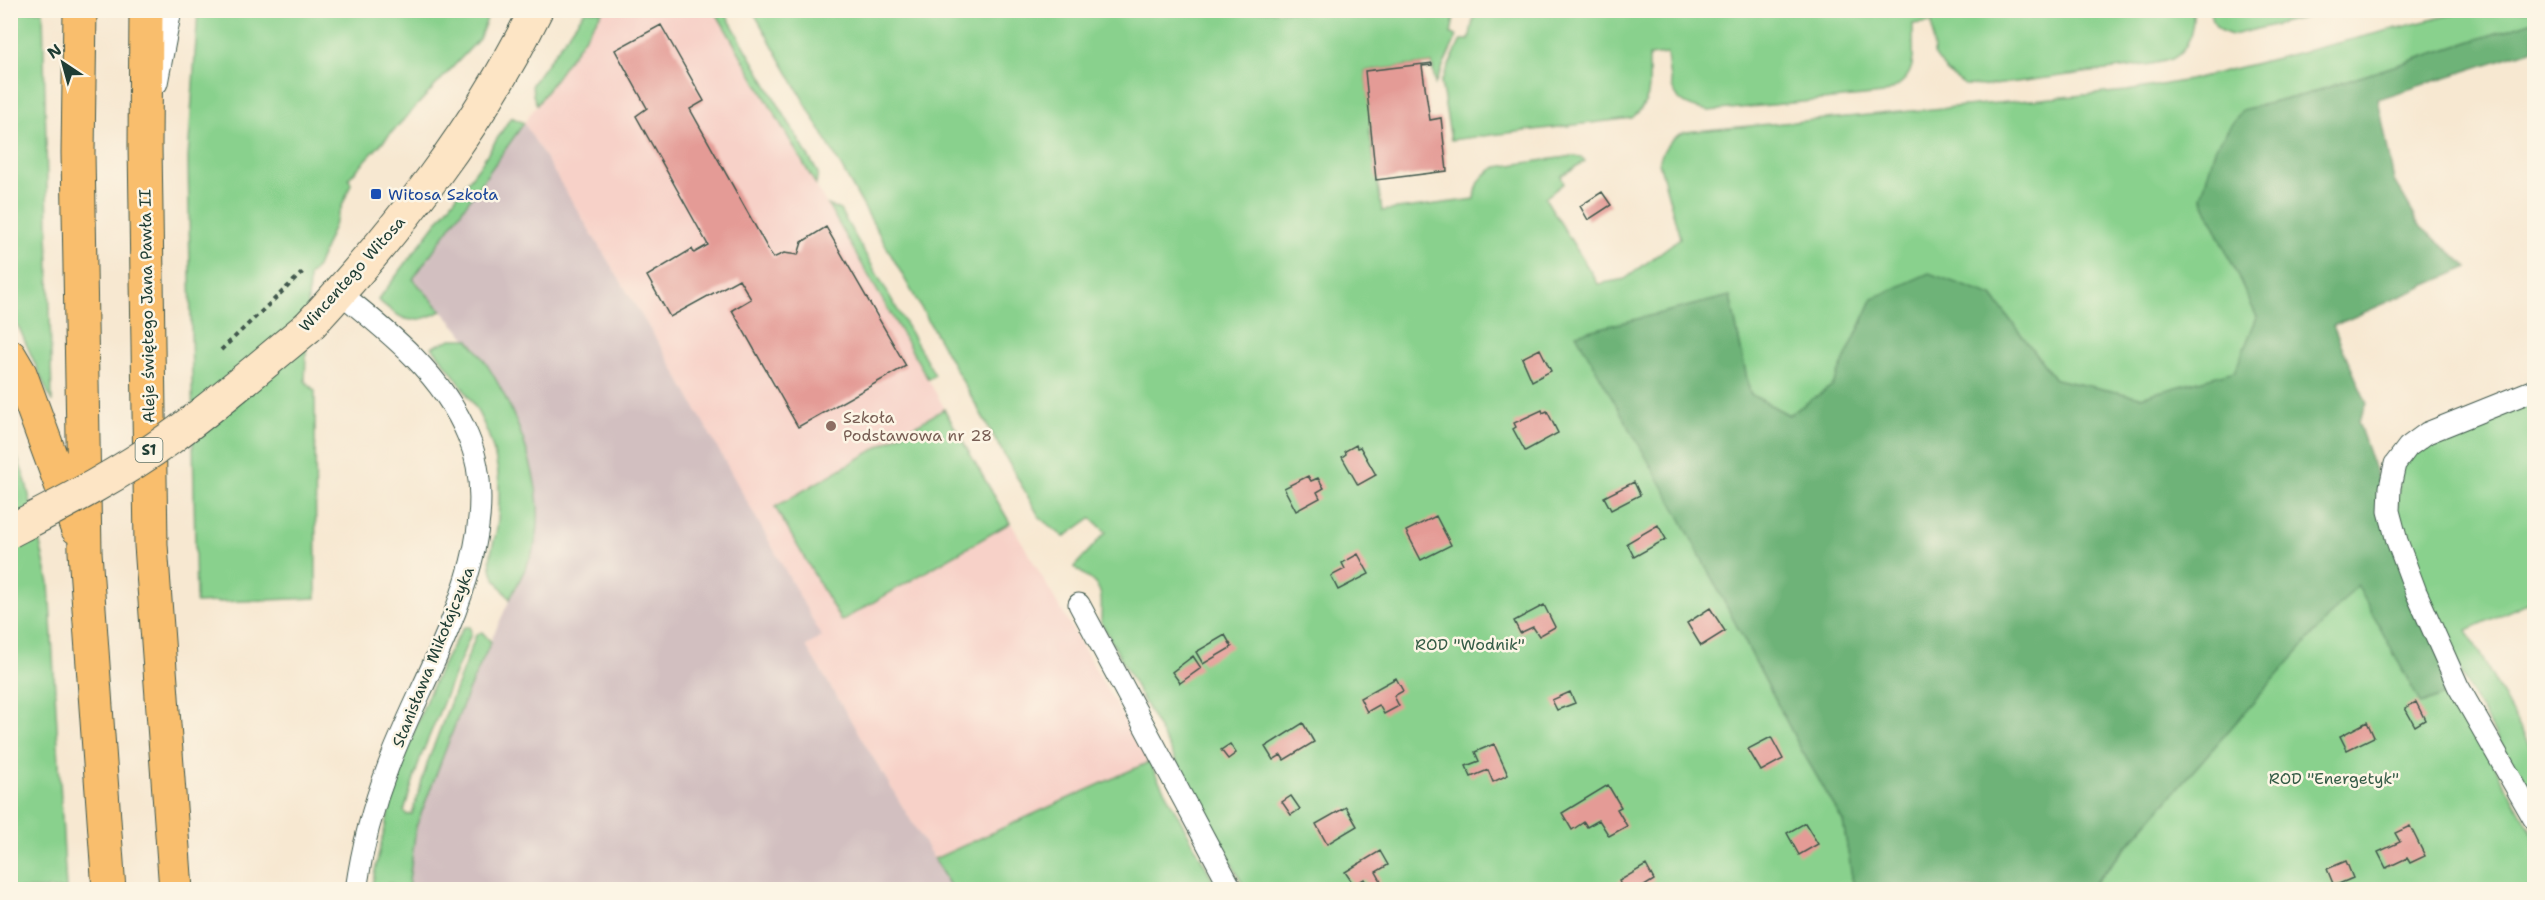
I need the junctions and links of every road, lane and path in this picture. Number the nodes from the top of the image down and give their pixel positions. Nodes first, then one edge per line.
1 (80, 10) edge
2 (146, 10) edge
3 (171, 10) edge
4 (536, 10) edge
5 (145, 145) junction
6 (305, 270) dead end
7 (339, 292) junction
8 (10, 356) edge
9 (212, 358) dead end
10 (2535, 390) edge
11 (10, 531) edge
12 (85, 552) junction
13 (1079, 604) dead end
14 (2535, 819) edge
15 (109, 890) edge
16 (176, 890) edge
17 (356, 890) edge
18 (1232, 890) edge

1 - 12 highway
2 - 5 highway, Aleje świętego Jana Pawła II / S1
3 - 5 lane
4 - 7 street, Wincentego Witosa
5 - 16 highway, Aleje świętego Jana Pawła II / S1
6 - 9 path
7 - 11 street, Wincentego Witosa, bridge
7 - 17 lane, Stanisława Mikołajczyka
8 - 12 highway
10 - 14 lane
12 - 15 highway
13 - 18 lane

